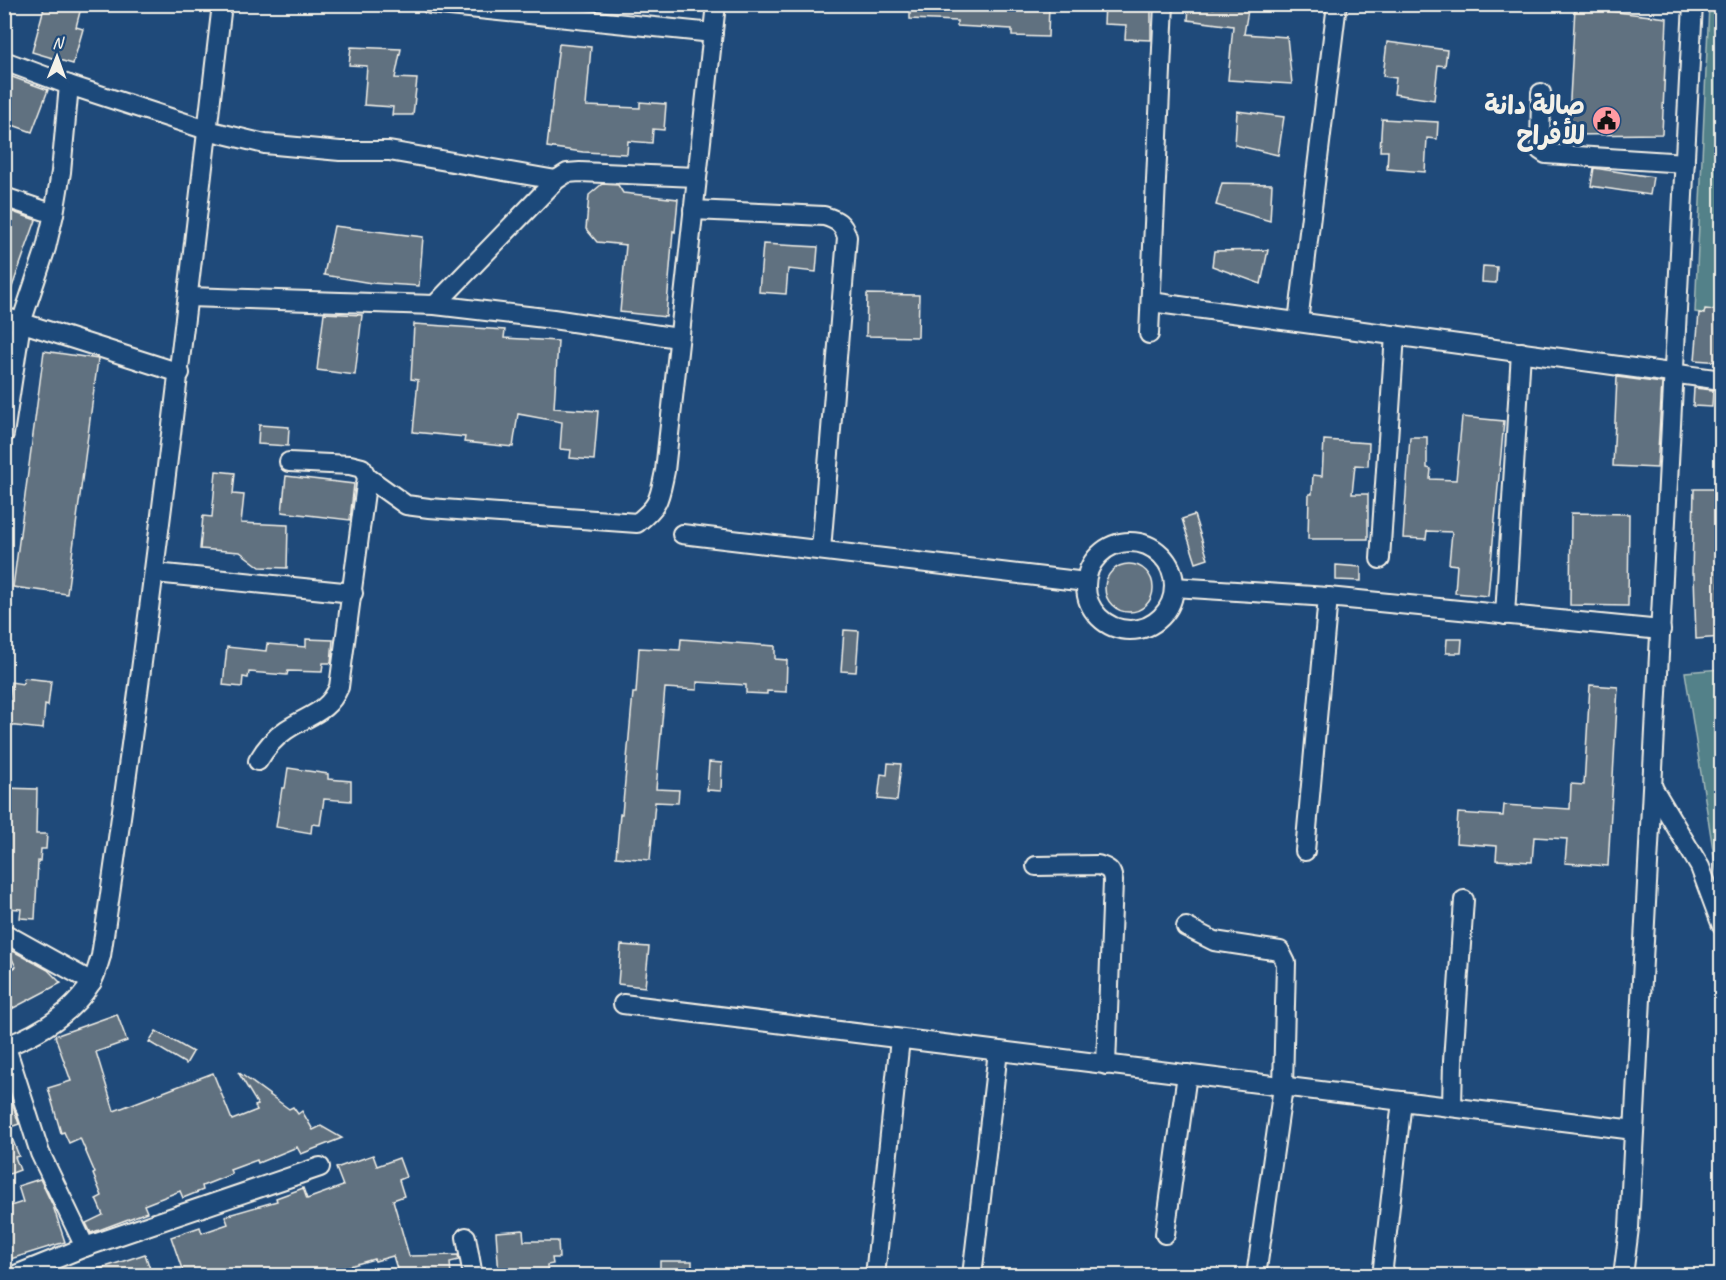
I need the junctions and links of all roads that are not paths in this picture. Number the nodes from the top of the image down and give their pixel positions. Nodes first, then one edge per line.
1 (222, 4) edge
2 (430, 4) edge
3 (716, 4) edge
4 (1164, 4) edge
5 (1337, 4) edge
6 (1693, 4) edge
7 (713, 33) junction
8 (4, 62) edge
9 (69, 85) junction
10 (1541, 93) dead end
11 (207, 130) junction
12 (1685, 163) junction
13 (696, 177) junction
14 (556, 180) junction
15 (4, 197) edge
16 (693, 210) junction
17 (54, 214) junction
18 (189, 297) junction
19 (1150, 302) junction
20 (435, 305) junction
21 (13, 320) edge
22 (1298, 322) junction
23 (1149, 334) dead end
24 (1395, 335) junction
25 (678, 338) junction
26 (1521, 352) junction
27 (180, 373) junction
28 (1674, 373) junction
29 (1722, 380) edge
30 (4, 434) edge
31 (289, 462) dead end
32 (367, 477) junction
33 (682, 534) dead end
34 (821, 550) junction
35 (1380, 559) dead end
36 (155, 573) junction
37 (1086, 582) junction
38 (1174, 587) junction
39 (353, 593) junction
40 (1328, 597) junction
41 (1505, 615) junction
42 (1661, 630) junction
43 (258, 761) dead end
44 (1653, 788) junction
45 (1305, 851) dead end
46 (1036, 866) dead end
47 (1464, 900) dead end
48 (1722, 926) edge
49 (1186, 927) dead end
50 (8, 939) edge
51 (92, 982) junction
52 (623, 1004) dead end
53 (900, 1039) junction
54 (5, 1047) edge
55 (998, 1051) junction
56 (1106, 1065) junction
57 (1187, 1074) junction
58 (1283, 1087) junction
59 (1402, 1101) junction
60 (1452, 1106) junction
61 (1634, 1130) junction
62 (320, 1167) dead end
63 (1165, 1234) dead end
64 (466, 1237) dead end
65 (85, 1247) junction
66 (13, 1275) edge
67 (473, 1275) edge
68 (875, 1275) edge
69 (972, 1275) edge
70 (1256, 1275) edge
71 (1382, 1275) edge
72 (1623, 1275) edge

1 - 11 street
2 - 7 street
3 - 7 street
4 - 19 street
5 - 22 street
6 - 12 street
7 - 13 street
8 - 9 street
9 - 11 street
9 - 17 street
10 - 12 street
11 - 14 street
11 - 18 street
12 - 28 street
13 - 14 street
13 - 16 street
14 - 20 street
15 - 17 street
16 - 25 street
16 - 34 street
17 - 21 street
18 - 20 street
18 - 27 street
19 - 22 street
19 - 23 street
20 - 25 street
21 - 27 street
21 - 30 street
22 - 24 street
24 - 26 street
24 - 35 street
25 - 32 street
26 - 28 street
26 - 41 street
27 - 36 street
28 - 29 street
28 - 42 street
31 - 32 street
32 - 39 street
33 - 34 street
34 - 37 street
36 - 39 street
36 - 51 street
37 - 38 street
37 - 38 street
38 - 40 street
39 - 43 street
40 - 41 street
40 - 45 street
41 - 42 street
42 - 44 street
44 - 48 street
44 - 61 street
46 - 56 street
47 - 60 street
49 - 58 street
50 - 51 street
51 - 54 street
52 - 53 street
53 - 55 street
53 - 68 street
54 - 65 street
55 - 56 street
55 - 69 street
56 - 57 street
57 - 58 street
57 - 63 street
58 - 59 street
58 - 70 street
59 - 60 street
59 - 71 street
60 - 61 street
61 - 72 street
62 - 65 street
64 - 67 street
65 - 66 street

